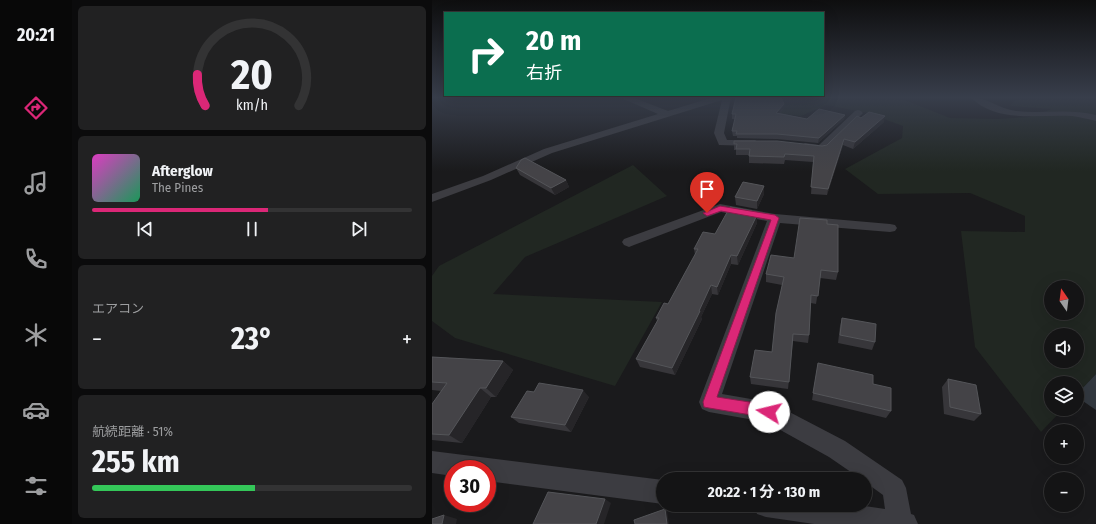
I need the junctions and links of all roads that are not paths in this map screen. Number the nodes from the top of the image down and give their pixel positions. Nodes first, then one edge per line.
1 (642, 121) edge
2 (722, 121) edge
3 (849, 121) edge
4 (762, 143) edge
5 (792, 145) edge
6 (432, 198) edge
7 (775, 218) junction
8 (890, 228) dead end
9 (629, 242) dead end
10 (432, 462) edge
11 (656, 491) edge
12 (819, 512) edge
13 (903, 523) edge

1 - 6 street
2 - 4 street
3 - 5 street
7 - 8 street
7 - 9 street
7 - 13 street
10 - 11 street
12 - 13 street

